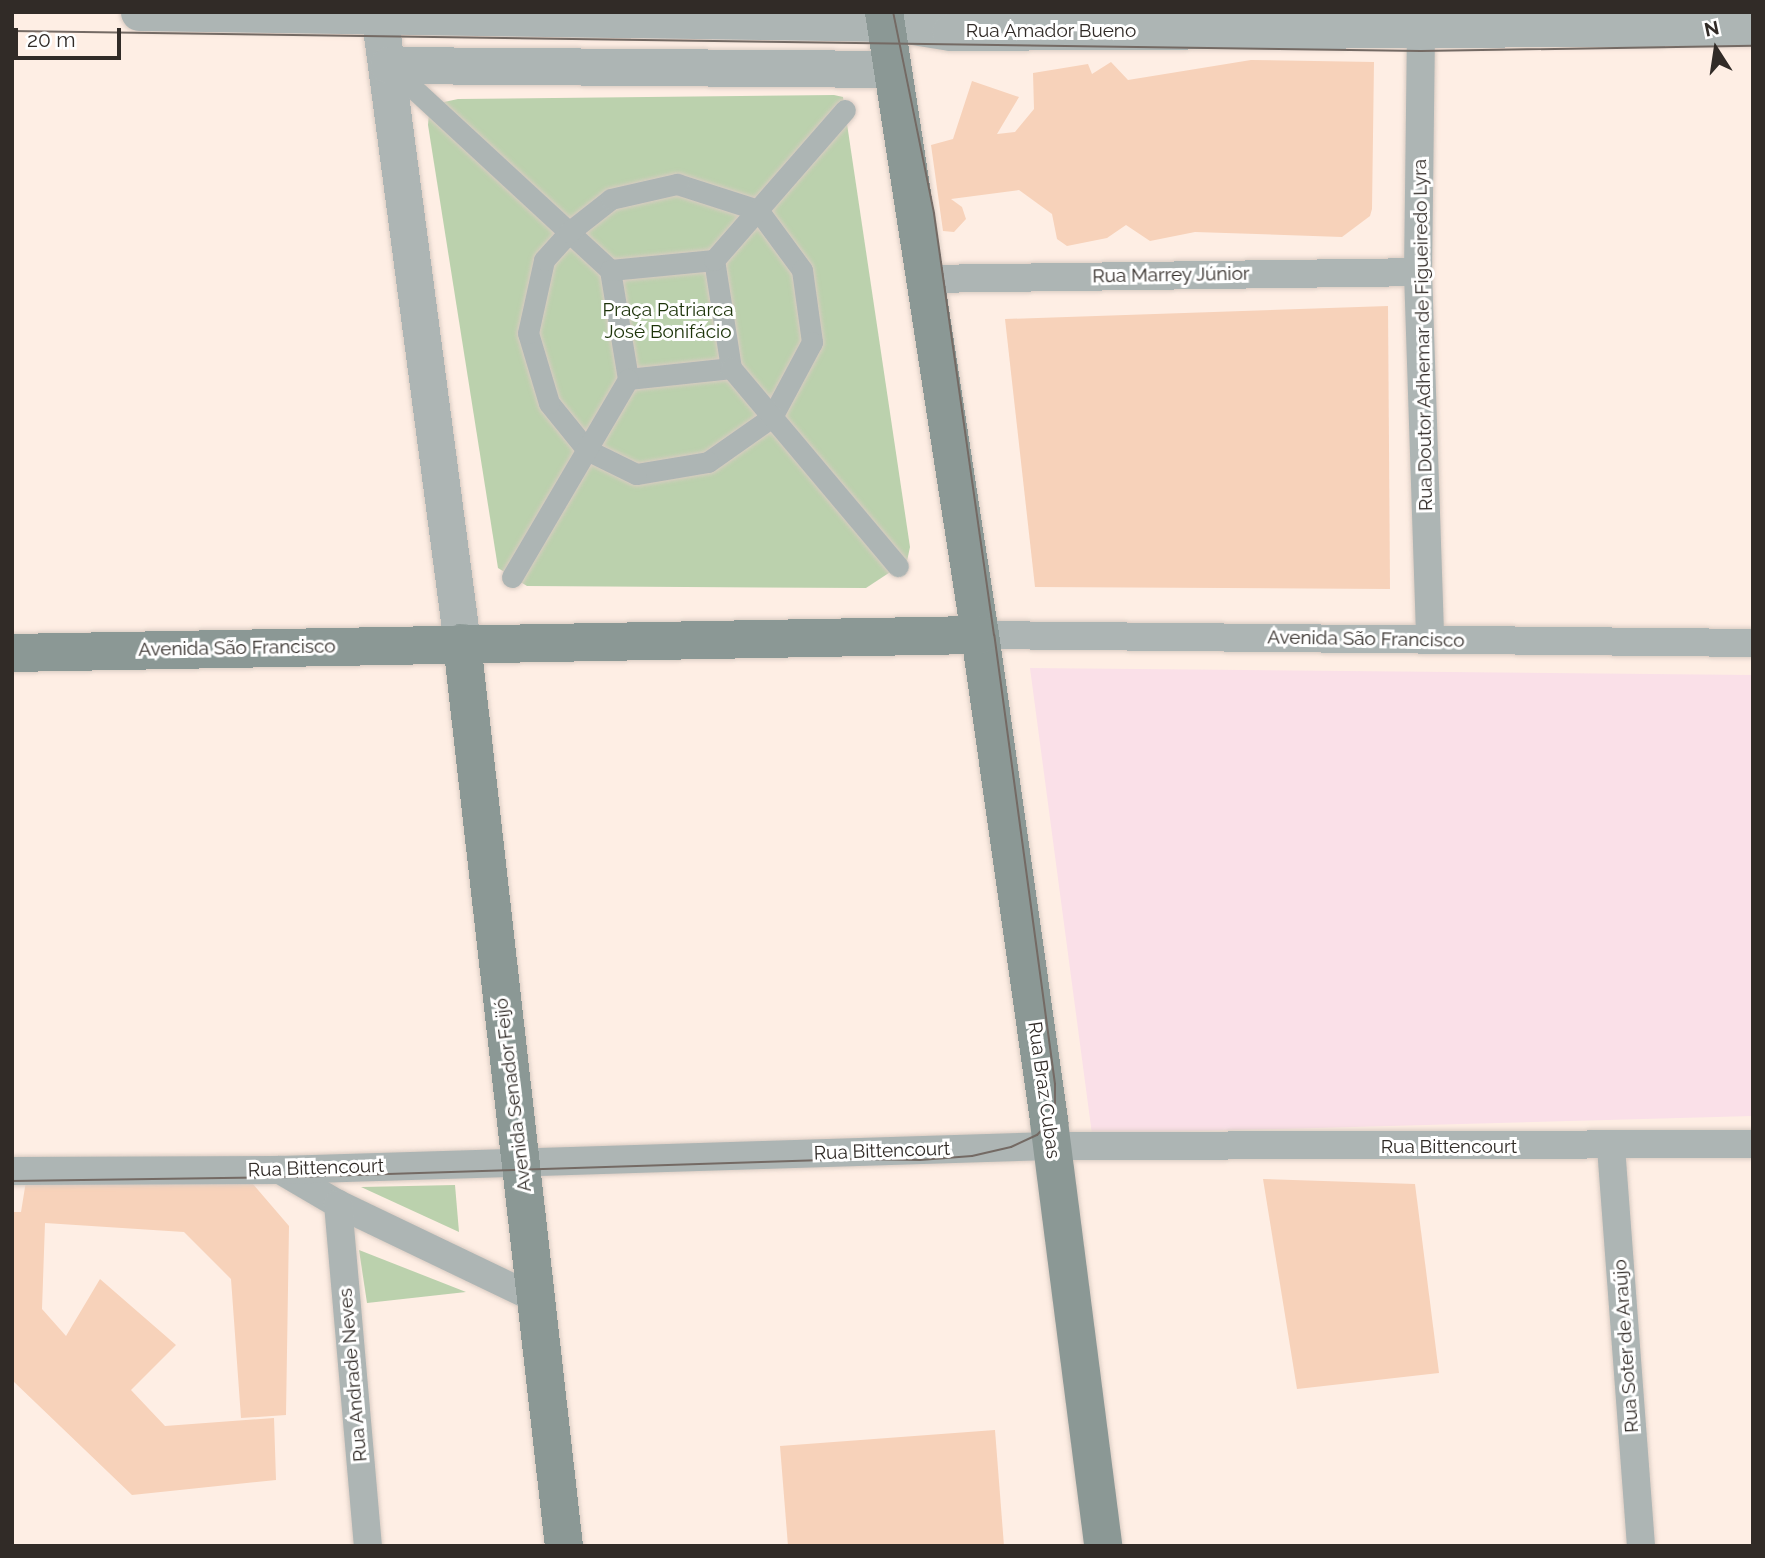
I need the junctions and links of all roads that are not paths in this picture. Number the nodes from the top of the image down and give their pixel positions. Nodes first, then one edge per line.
1 (139, 12) edge
2 (380, 15) edge
3 (885, 18) edge
4 (1753, 27) edge
5 (1421, 30) junction
6 (388, 65) junction
7 (892, 69) junction
8 (845, 110) dead end
9 (758, 210) junction
10 (569, 232) junction
11 (714, 260) junction
12 (610, 270) junction
13 (1418, 272) junction
14 (925, 279) junction
15 (731, 368) junction
16 (628, 379) junction
17 (772, 417) junction
18 (587, 450) junction
19 (898, 566) dead end
20 (512, 577) dead end
21 (980, 635) junction
22 (1430, 640) junction
23 (462, 643) junction
24 (1753, 643) edge
25 (12, 653) edge
26 (1753, 1144) edge
27 (1051, 1146) junction
28 (1611, 1147) junction
29 (520, 1161) junction
30 (280, 1170) junction
31 (12, 1171) edge
32 (338, 1204) junction
33 (536, 1299) junction
34 (368, 1546) edge
35 (564, 1546) edge
36 (1103, 1546) edge
37 (1641, 1546) edge

1 - 2 street, Rua Amador Bueno
2 - 3 street, Rua Amador Bueno
2 - 6 street
3 - 5 street, Rua Amador Bueno
3 - 7 main road
4 - 5 street, Rua Amador Bueno
5 - 13 street, Rua Doutor Adhemar de Figueiredo Lyra
6 - 7 street
6 - 10 street
6 - 23 street
7 - 14 main road
8 - 9 street
9 - 10 street
9 - 11 street
9 - 17 street
10 - 12 street
10 - 18 street
11 - 12 street
11 - 15 street
12 - 16 street
13 - 14 street, Rua Marrey Júnior
13 - 22 street, Rua Doutor Adhemar de Figueiredo Lyra
14 - 21 main road
15 - 16 street
15 - 17 street
16 - 18 street
17 - 18 street
17 - 19 street
18 - 20 street
21 - 22 street, Avenida São Francisco
21 - 23 main road
21 - 27 main road, Rua Braz Cubas
22 - 24 street, Avenida São Francisco
23 - 25 main road, Avenida São Francisco
23 - 29 main road, Avenida Senador Feijó
26 - 28 street, Rua Bittencourt
27 - 28 street, Rua Bittencourt
27 - 29 street, Rua Bittencourt
27 - 36 main road, Rua Braz Cubas
28 - 37 street, Rua Soter de Araújo
29 - 30 street, Rua Bittencourt
29 - 33 main road, Avenida Senador Feijó
30 - 31 street, Rua Bittencourt
30 - 32 street
32 - 33 street
32 - 34 street, Rua Andrade Neves
33 - 35 main road, Avenida Senador Feijó

